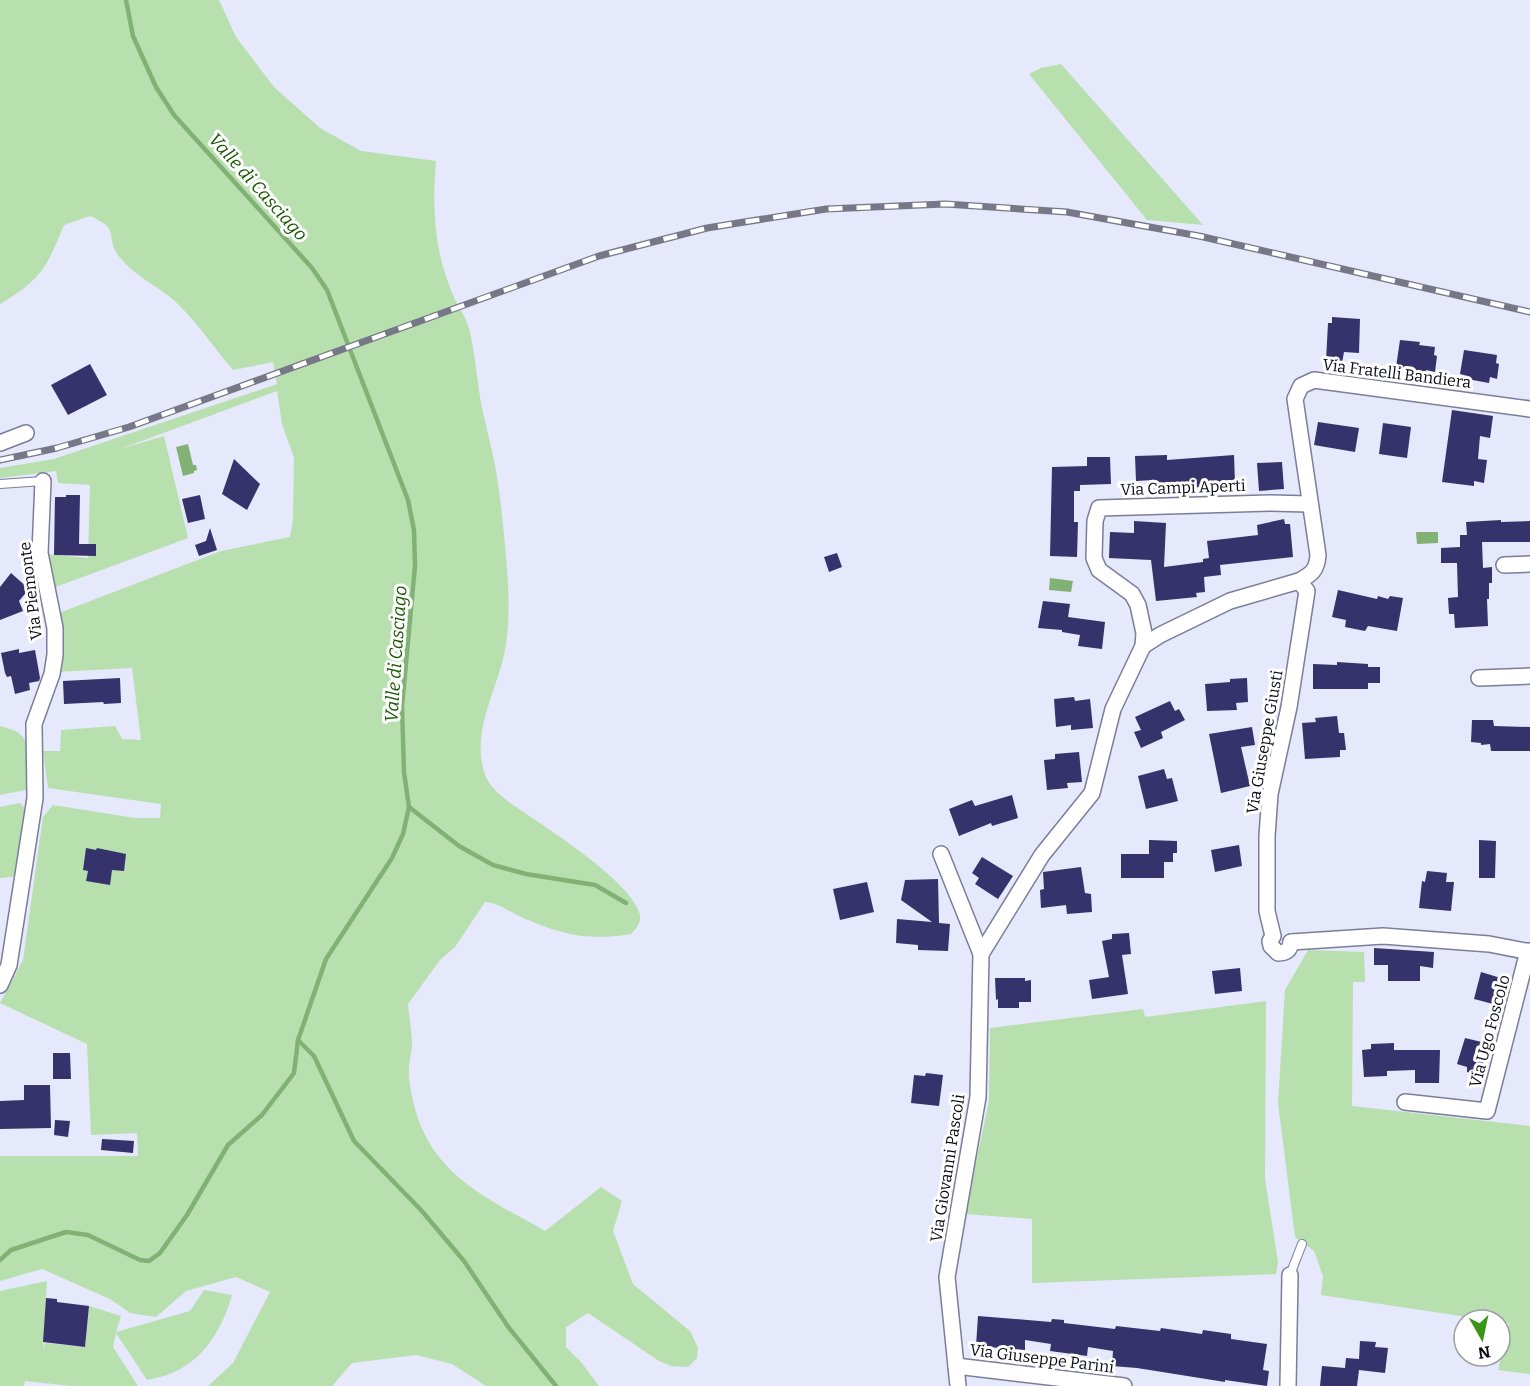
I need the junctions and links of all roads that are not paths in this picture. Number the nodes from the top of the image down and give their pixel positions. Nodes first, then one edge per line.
1 (1530, 409) edge
2 (26, 433) dead end
3 (0, 443) edge
4 (43, 481) joint
5 (0, 484) edge
6 (1310, 504) junction
7 (1530, 564) edge
8 (1504, 565) dead end
9 (1303, 586) junction
10 (1143, 646) junction
11 (1530, 676) edge
12 (1479, 678) dead end
13 (941, 854) dead end
14 (1529, 951) edge
15 (981, 954) junction
16 (0, 985) edge
17 (1405, 1101) dead end
18 (1302, 1244) dead end
19 (1290, 1275) joint
20 (956, 1366) junction
21 (958, 1386) edge
22 (1124, 1386) edge
23 (1288, 1386) edge

1 - 6 street, Via Fratelli Bandiera
2 - 3 street
4 - 5 lane, Via Piemonte
4 - 16 street, Via Piemonte
6 - 9 street, Via Fratelli Bandiera
6 - 10 street, Via Campi Aperti
7 - 8 street
9 - 10 street
9 - 14 street, Via Giuseppe Giusti
10 - 15 street
11 - 12 street
13 - 15 street, Via Giovanni Pascoli
14 - 17 street, Via Ugo Foscolo
15 - 20 street, Via Giovanni Pascoli
18 - 19 lane
19 - 23 street
20 - 21 street, Via Giovanni Pascoli
20 - 22 street, Via Giuseppe Parini

